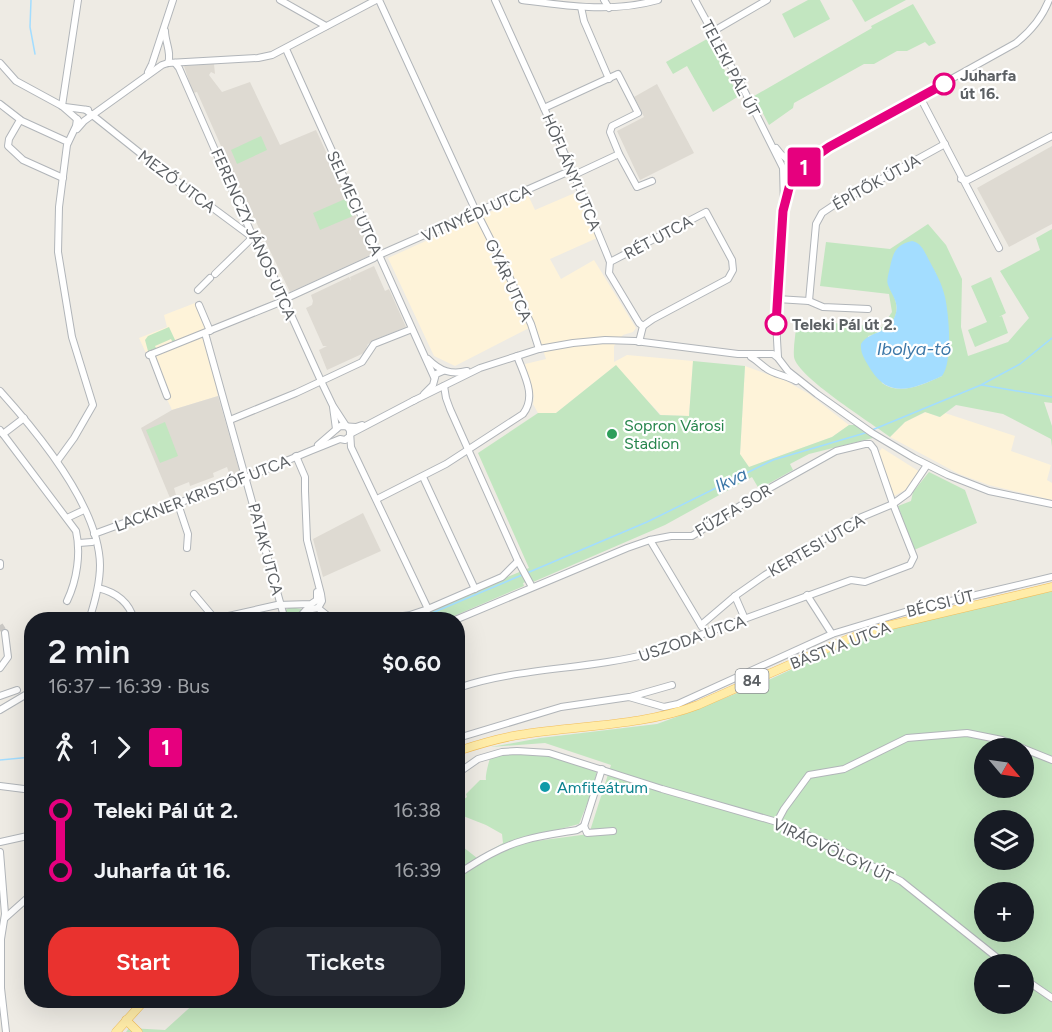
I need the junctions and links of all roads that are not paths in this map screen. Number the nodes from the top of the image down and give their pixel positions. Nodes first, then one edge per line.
1 (78, 0) edge
2 (173, 0) edge
3 (280, 0) edge
4 (377, 0) edge
5 (495, 0) edge
6 (522, 0) edge
7 (604, 0) edge
8 (658, 0) edge
9 (695, 0) edge
10 (767, 0) edge
11 (1049, 0) edge
12 (581, 7) junction
13 (609, 8) junction
14 (165, 24) junction
15 (326, 26) junction
16 (712, 32) junction
17 (286, 49) junction
18 (157, 50) junction
19 (169, 52) junction
20 (153, 60) junction
21 (195, 61) junction
22 (0, 63) edge
23 (168, 64) junction
24 (145, 77) junction
25 (609, 79) junction
26 (920, 97) junction
27 (0, 104) edge
28 (106, 105) junction
29 (62, 106) junction
30 (544, 108) junction
31 (99, 111) junction
32 (84, 116) junction
33 (20, 120) junction
34 (103, 123) junction
35 (767, 135) junction
36 (1052, 136) edge
37 (68, 142) junction
38 (945, 144) junction
39 (829, 147) junction
40 (619, 154) junction
41 (792, 162) junction
42 (783, 171) junction
43 (801, 171) junction
44 (573, 172) junction
45 (63, 178) junction
46 (961, 179) junction
47 (793, 180) junction
48 (652, 181) dead end
49 (784, 207) junction
50 (476, 213) junction
51 (253, 237) junction
52 (999, 248) dead end
53 (376, 256) junction
54 (610, 262) junction
55 (198, 290) dead end
56 (286, 299) junction
57 (777, 299) junction
58 (810, 301) junction
59 (199, 305) dead end
60 (868, 309) dead end
61 (776, 322) junction
62 (643, 326) junction
63 (412, 328) junction
64 (208, 332) junction
65 (639, 342) junction
66 (539, 350) junction
67 (738, 354) junction
68 (768, 354) junction
69 (517, 356) junction
70 (425, 357) junction
71 (779, 359) junction
72 (763, 363) junction
73 (480, 368) junction
74 (445, 371) junction
75 (773, 371) junction
76 (321, 381) junction
77 (439, 383) junction
78 (0, 391) edge
79 (817, 394) junction
80 (167, 396) dead end
81 (413, 401) junction
82 (333, 406) junction
83 (24, 418) junction
84 (230, 420) junction
85 (373, 421) junction
86 (347, 426) junction
87 (335, 431) junction
88 (2, 432) edge
89 (345, 438) junction
90 (469, 450) junction
91 (310, 451) junction
92 (296, 456) junction
93 (58, 460) junction
94 (927, 465) junction
95 (423, 477) junction
96 (247, 478) junction
97 (377, 500) junction
98 (177, 504) junction
99 (892, 504) junction
100 (1052, 504) edge
101 (84, 510) junction
102 (67, 518) junction
103 (94, 534) junction
104 (650, 540) junction
105 (92, 542) dead end
106 (79, 543) junction
107 (187, 548) dead end
108 (518, 561) junction
109 (1052, 577) edge
110 (318, 582) junction
111 (530, 584) junction
112 (1052, 587) edge
113 (98, 588) junction
114 (476, 589) junction
115 (194, 594) dead end
116 (735, 596) junction
117 (807, 596) junction
118 (67, 601) dead end
119 (282, 608) junction
120 (318, 608) junction
121 (428, 609) junction
122 (91, 612) edge
123 (131, 612) edge
124 (209, 612) edge
125 (258, 612) edge
126 (283, 612) edge
127 (304, 612) edge
128 (323, 612) edge
129 (419, 612) edge
130 (465, 615) edge
131 (745, 619) junction
132 (701, 625) junction
133 (5, 633) dead end
134 (706, 633) junction
135 (832, 634) junction
136 (0, 668) edge
137 (672, 685) dead end
138 (465, 686) edge
139 (17, 690) dead end
140 (0, 696) edge
141 (24, 696) edge
142 (629, 697) junction
143 (0, 710) edge
144 (465, 736) edge
145 (465, 749) edge
146 (1052, 760) edge
147 (465, 769) edge
148 (602, 769) junction
149 (0, 786) edge
150 (24, 789) edge
151 (777, 822) junction
152 (584, 826) junction
153 (613, 831) dead end
154 (24, 837) edge
155 (0, 842) edge
156 (0, 852) edge
157 (465, 869) edge
158 (24, 901) edge
159 (4, 918) junction
160 (992, 954) edge
161 (1034, 986) edge
162 (1052, 998) edge
163 (137, 1008) edge
164 (2, 1019) edge
165 (126, 1020) junction
166 (6, 1032) edge
167 (116, 1032) edge
168 (138, 1032) edge

1 - 29 street
2 - 14 street
3 - 15 street
4 - 15 street
4 - 50 street, GYÁR UTCA
5 - 30 street, HÖFLÁNYI UTCA
6 - 12 street
7 - 13 street
8 - 13 street
9 - 16 street, TELEKI PÁL ÚT
10 - 16 street
11 - 26 street
12 - 13 street
12 - 25 street
14 - 18 street
14 - 19 street
15 - 17 street
16 - 35 street, TELEKI PÁL ÚT
17 - 21 street
17 - 53 street, SELMECI UTCA
18 - 19 street
18 - 20 street
19 - 21 street
19 - 23 street
20 - 23 street
20 - 24 street
21 - 23 street
22 - 29 street
23 - 24 street
23 - 51 street, FERENCZY JÁNOS UTCA
24 - 28 street
25 - 30 street
25 - 40 street
26 - 38 street
26 - 39 street
27 - 33 street
28 - 31 street
28 - 32 street
29 - 32 street
30 - 44 street, HÖFLÁNYI UTCA
31 - 32 street
31 - 34 street
32 - 34 street, MEZŐ UTCA
32 - 37 street
33 - 37 street
33 - 45 street
34 - 51 street, MEZŐ UTCA
35 - 41 street, TELEKI PÁL ÚT
35 - 42 street, TELEKI PÁL ÚT
36 - 46 street
37 - 45 street
38 - 46 street
38 - 58 street, ÉPÍTŐK ÚTJA
39 - 41 street
39 - 43 street
40 - 44 street, VITNYÉDI UTCA
40 - 48 street
41 - 42 street
41 - 43 street, TELEKI PÁL ÚT
42 - 47 street
42 - 49 street, TELEKI PÁL ÚT
43 - 47 street, TELEKI PÁL ÚT
44 - 50 street, VITNYÉDI UTCA
44 - 54 street, HÖFLÁNYI UTCA
45 - 93 street
46 - 52 street
47 - 49 street, TELEKI PÁL ÚT
49 - 57 street, TELEKI PÁL ÚT
50 - 53 street, VITNYÉDI UTCA
50 - 66 street, GYÁR UTCA
51 - 55 street
51 - 56 street, FERENCZY JÁNOS UTCA
53 - 56 street, VITNYÉDI UTCA
53 - 63 street, SELMECI UTCA
54 - 62 street, HÖFLÁNYI UTCA
54 - 62 street, RÉT UTCA
56 - 64 street, VITNYÉDI UTCA
56 - 76 street, FERENCZY JÁNOS UTCA
57 - 58 street
57 - 61 street, TELEKI PÁL ÚT
58 - 60 street
59 - 64 street, PATAK UTCA
61 - 68 street
61 - 71 street
62 - 65 street
63 - 70 street, SELMECI UTCA
63 - 76 street
64 - 80 street, VITNYÉDI UTCA
64 - 84 street, PATAK UTCA
65 - 66 street, LACKNER KRISTÓF UTCA
65 - 67 street, LACKNER KRISTÓF UTCA
66 - 69 street, LACKNER KRISTÓF UTCA
67 - 68 street, LACKNER KRISTÓF UTCA
67 - 72 street, LACKNER KRISTÓF UTCA
68 - 71 street, LACKNER KRISTÓF UTCA
68 - 72 street
69 - 73 street, LACKNER KRISTÓF UTCA
69 - 90 street
70 - 74 street, SELMECI UTCA
70 - 77 street, SELMECI UTCA
71 - 75 street
71 - 79 street, LACKNER KRISTÓF UTCA
72 - 75 street, LACKNER KRISTÓF UTCA
73 - 74 street, LACKNER KRISTÓF UTCA
73 - 77 street, LACKNER KRISTÓF UTCA
74 - 77 street, LACKNER KRISTÓF UTCA
74 - 77 street
75 - 79 street, LACKNER KRISTÓF UTCA
76 - 82 street, FERENCZY JÁNOS UTCA
76 - 84 street
77 - 81 street, LACKNER KRISTÓF UTCA
77 - 81 street, LACKNER KRISTÓF UTCA
77 - 90 street, SELMECI UTCA
78 - 83 street
79 - 94 street, LACKNER KRISTÓF UTCA
81 - 85 street, LACKNER KRISTÓF UTCA
82 - 86 street, FERENCZY JÁNOS UTCA
82 - 87 street, FERENCZY JÁNOS UTCA
83 - 88 street
83 - 93 street
84 - 96 street, PATAK UTCA
85 - 86 street, LACKNER KRISTÓF UTCA
85 - 89 street, LACKNER KRISTÓF UTCA
86 - 87 street, LACKNER KRISTÓF UTCA
86 - 89 street
87 - 89 street
87 - 91 street, LACKNER KRISTÓF UTCA
88 - 102 street
89 - 91 street, LACKNER KRISTÓF UTCA
89 - 97 street
90 - 95 street
90 - 108 street, SELMECI UTCA
91 - 92 street, LACKNER KRISTÓF UTCA
92 - 96 street, LACKNER KRISTÓF UTCA
92 - 110 street
93 - 101 street
94 - 99 street, KERTESI UTCA
94 - 100 street, LACKNER KRISTÓF UTCA
95 - 97 street
95 - 114 street
96 - 98 street, LACKNER KRISTÓF UTCA
96 - 119 street, PATAK UTCA
97 - 121 street
98 - 103 street, LACKNER KRISTÓF UTCA
98 - 107 street
99 - 104 street, FŰZFA SOR
99 - 116 street, KERTESI UTCA
99 - 117 street, USZODA UTCA
101 - 102 street
101 - 103 street
102 - 106 street
103 - 113 street
104 - 111 street, FŰZFA SOR
104 - 132 street
105 - 106 street
106 - 118 street
108 - 111 street, SELMECI UTCA
108 - 114 street
109 - 135 street, BÉCSI ÚT
110 - 119 street
110 - 120 street
111 - 130 street, FŰZFA SOR
112 - 145 main road, BÁSTYA UTCA / 84
113 - 122 street
113 - 123 street
114 - 121 street
115 - 124 street
116 - 131 street
116 - 132 street, KERTESI UTCA
117 - 131 street, USZODA UTCA
117 - 135 street
119 - 125 street
119 - 126 street, PATAK UTCA
120 - 127 street
120 - 128 street
121 - 129 street
131 - 134 street, USZODA UTCA
132 - 134 street
133 - 136 street
134 - 138 street, USZODA UTCA
135 - 142 street, BÉCSI ÚT
137 - 142 street, BÉCSI ÚT
139 - 140 street
141 - 143 street
142 - 144 street, BÉCSI ÚT
146 - 151 street
147 - 148 street, VIRÁGVÖLGYI ÚT
148 - 151 street, VIRÁGVÖLGYI ÚT
148 - 152 street
149 - 150 street
151 - 160 street, VIRÁGVÖLGYI ÚT
152 - 153 street
152 - 157 street
154 - 155 street
156 - 159 street
158 - 159 street
159 - 164 street
161 - 162 street
163 - 165 main road
164 - 166 street
165 - 167 main road
165 - 168 main road

